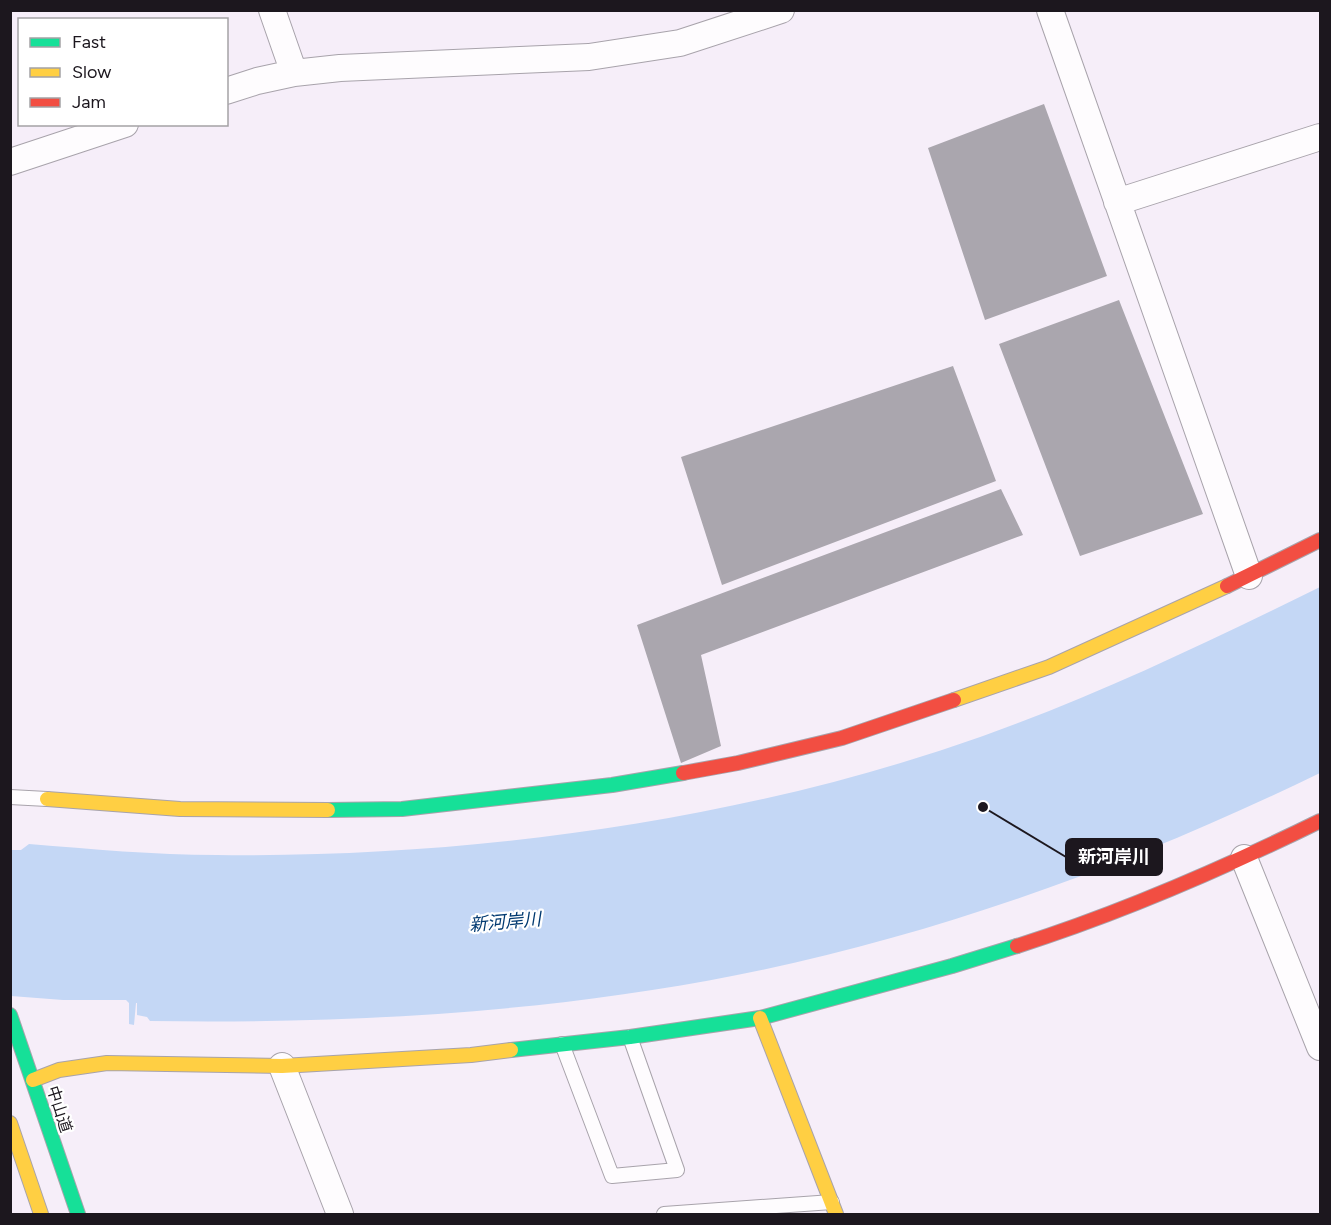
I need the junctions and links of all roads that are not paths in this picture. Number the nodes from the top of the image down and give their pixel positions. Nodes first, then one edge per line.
1 (272, 10) edge
2 (781, 10) edge
3 (1050, 10) edge
4 (294, 73) junction
5 (228, 90) edge
6 (119, 126) edge
7 (1320, 137) edge
8 (10, 162) edge
9 (1117, 202) junction
10 (1320, 540) edge
11 (1249, 576) junction
12 (10, 797) edge
13 (46, 799) joint
14 (1320, 821) edge
15 (1244, 858) junction
16 (10, 1015) edge
17 (760, 1018) junction
18 (630, 1037) junction
19 (562, 1044) junction
20 (1320, 1047) edge
21 (282, 1066) junction
22 (33, 1080) junction
23 (10, 1123) edge
24 (834, 1208) edge
25 (41, 1215) edge
26 (78, 1215) edge
27 (340, 1215) edge
28 (664, 1215) edge

1 - 4 street
2 - 4 street
3 - 9 street
4 - 5 street
6 - 8 street
7 - 9 street
9 - 11 street
10 - 11 main road
11 - 13 main road
12 - 13 lane
14 - 15 main road
15 - 17 main road
15 - 20 street
16 - 22 main road, 中山道
17 - 18 main road
17 - 24 main road
18 - 19 main road
18 - 19 lane
19 - 21 main road
21 - 22 main road
21 - 27 street
22 - 26 main road, 中山道
23 - 25 main road
24 - 28 lane

